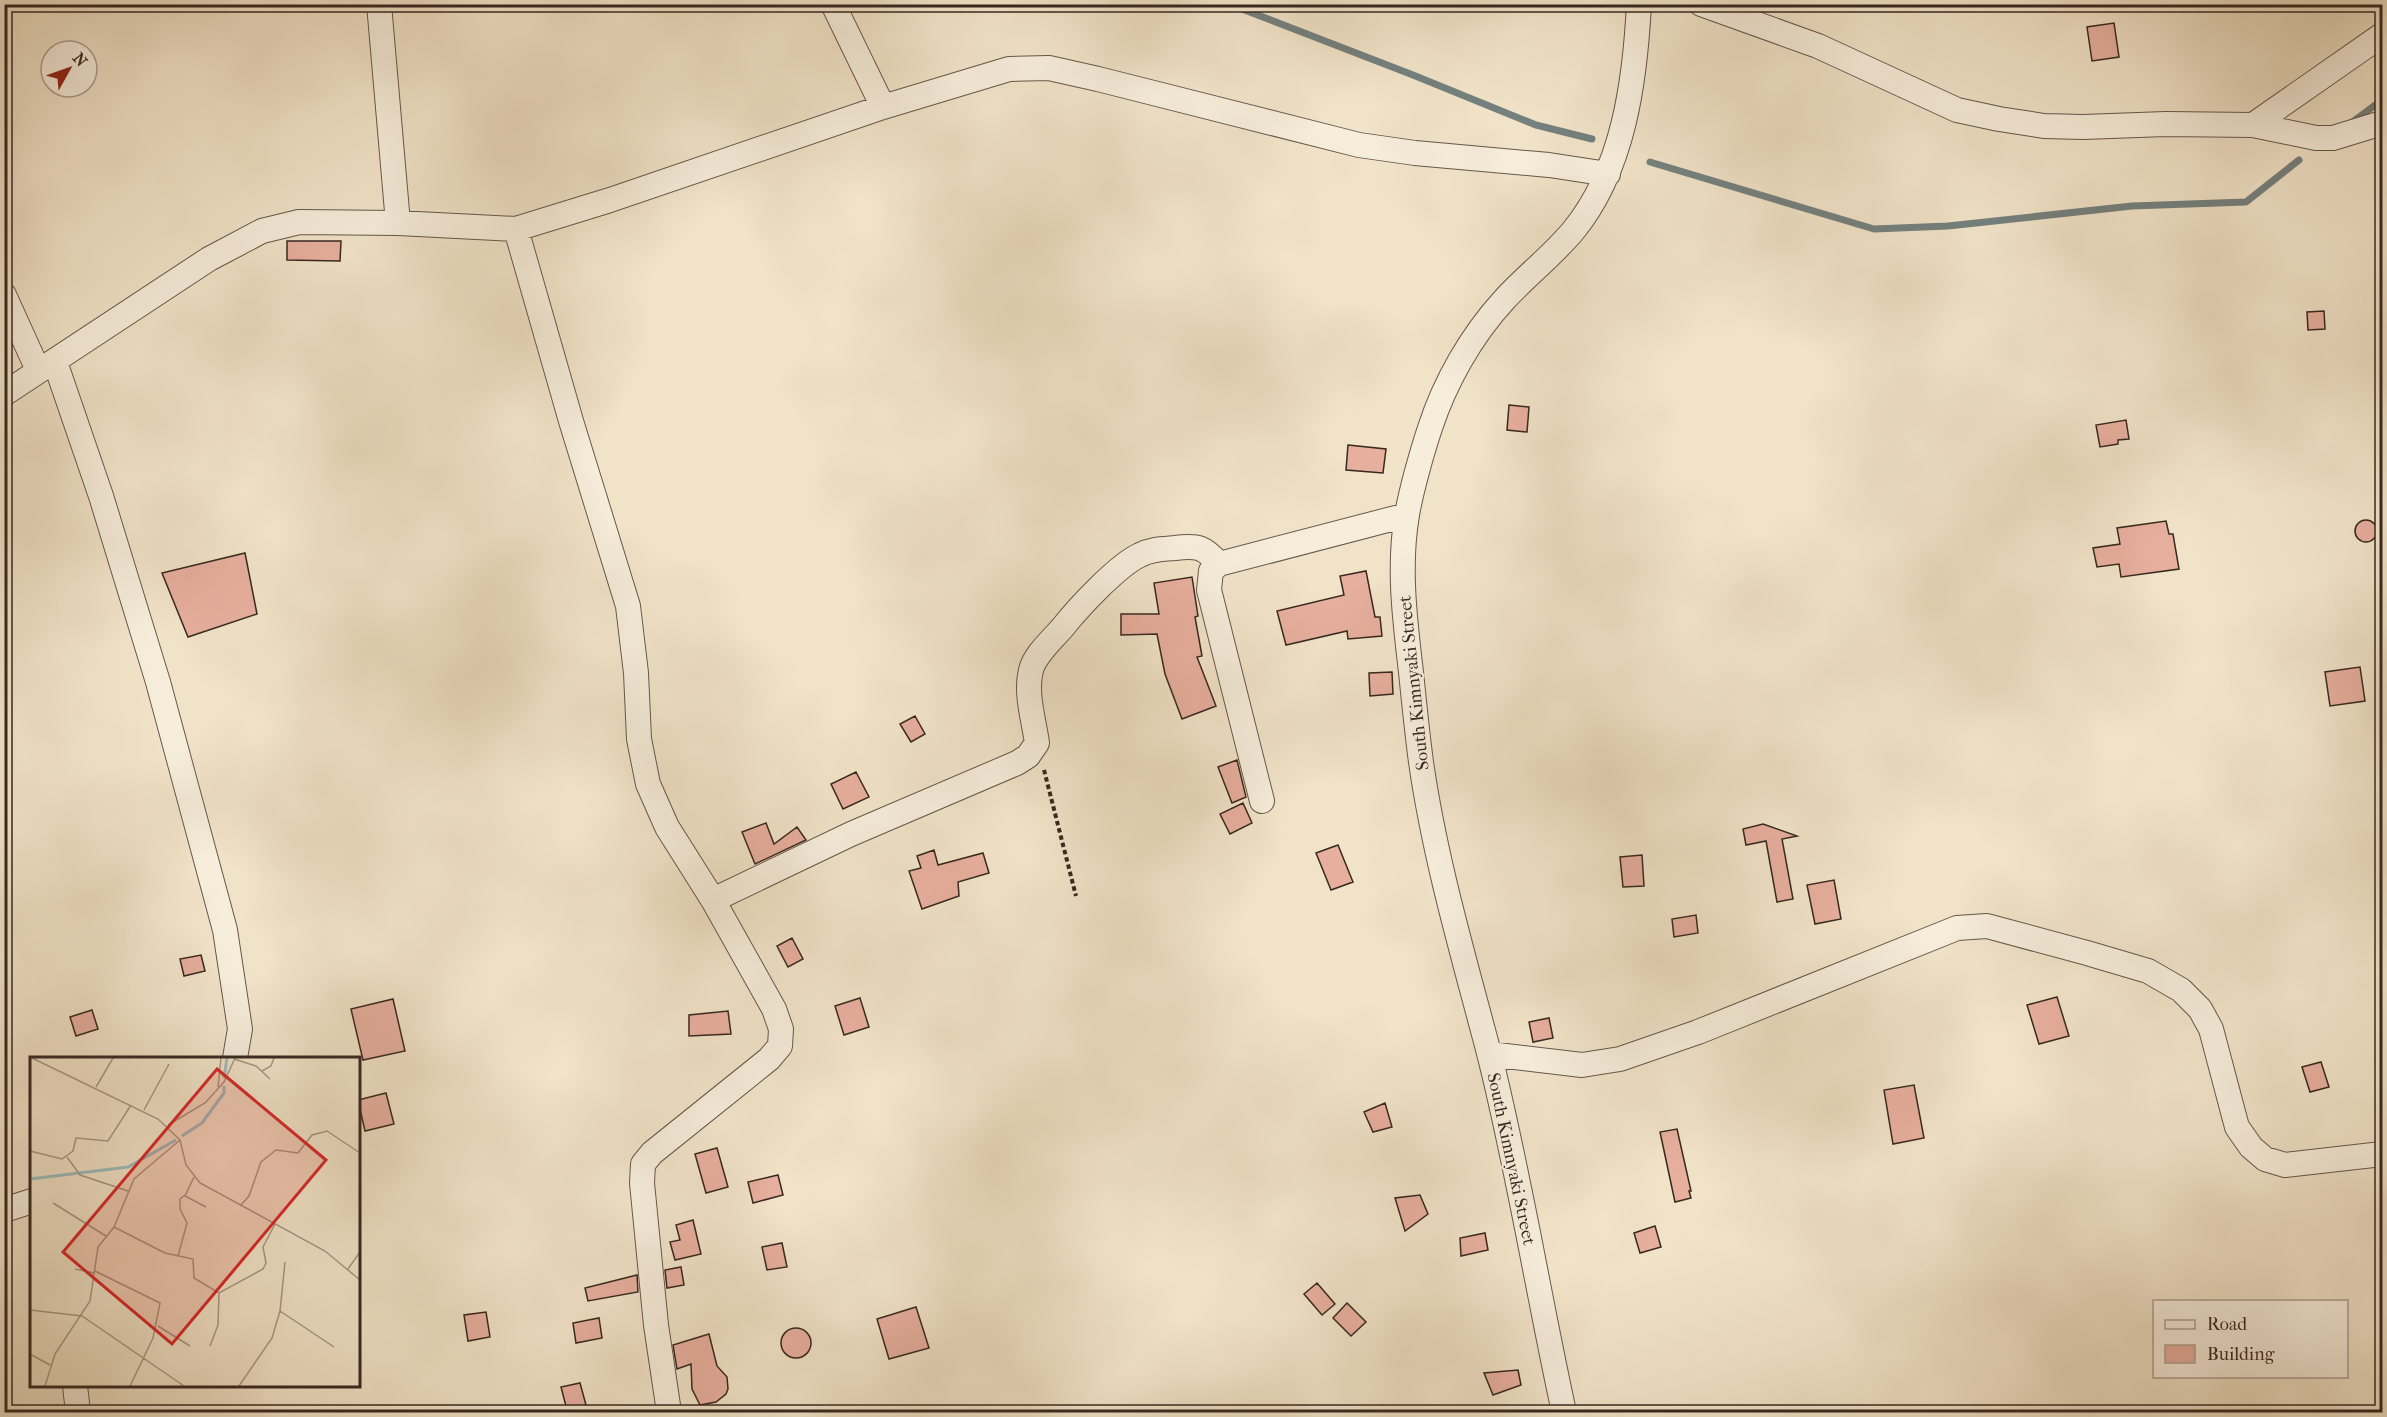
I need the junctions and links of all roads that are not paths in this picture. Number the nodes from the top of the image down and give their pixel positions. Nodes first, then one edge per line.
1 (379, 4) edge
2 (832, 4) edge
3 (1639, 4) edge
4 (1701, 4) edge
5 (2382, 35) edge
6 (883, 107) junction
7 (2382, 123) edge
8 (2253, 125) junction
9 (1608, 174) junction
10 (398, 223) junction
11 (516, 229) junction
12 (4, 295) edge
13 (47, 366) junction
14 (4, 394) edge
15 (1407, 515) junction
16 (1219, 564) junction
17 (1262, 801) dead end
18 (713, 900) junction
19 (1489, 1054) junction
20 (235, 1057) edge
21 (2382, 1154) edge
22 (30, 1202) edge
23 (4, 1210) edge
24 (75, 1387) edge
25 (78, 1413) edge
26 (669, 1413) edge
27 (1564, 1413) edge

1 - 10 street
2 - 6 street
3 - 9 street, South Kimnyaki Street
4 - 8 street
5 - 8 street
6 - 9 street
6 - 11 street
7 - 8 street
9 - 15 street, South Kimnyaki Street
10 - 11 street
10 - 13 street
11 - 18 street
12 - 13 street
13 - 14 street
13 - 20 street
15 - 16 street
15 - 19 street, South Kimnyaki Street
16 - 17 street
16 - 18 street
18 - 26 street
19 - 21 street
19 - 27 street, South Kimnyaki Street
22 - 23 street
24 - 25 street

